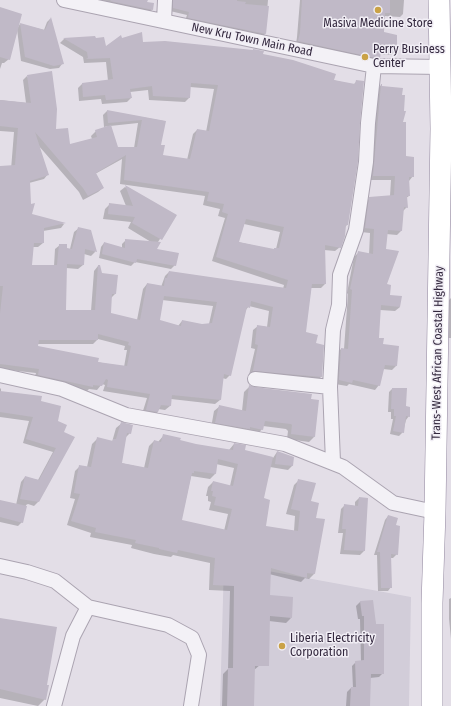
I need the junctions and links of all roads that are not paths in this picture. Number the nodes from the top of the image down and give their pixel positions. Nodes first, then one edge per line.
1 (64, 0) edge
2 (165, 0) edge
3 (439, 0) edge
4 (164, 21) junction
5 (374, 66) junction
6 (441, 67) junction
7 (446, 129) edge
8 (0, 375) edge
9 (255, 379) dead end
10 (330, 387) junction
11 (333, 462) junction
12 (435, 512) junction
13 (0, 566) edge
14 (88, 607) junction
15 (54, 706) edge
16 (191, 706) edge
17 (432, 706) edge

1 - 4 street, New Kru Town Main Road
2 - 4 street
3 - 6 highway, Trans-West African Coastal Highway
4 - 5 street, New Kru Town Main Road
5 - 6 street, New Kru Town Main Road
5 - 10 street
6 - 7 highway, Trans-West African Coastal Highway
7 - 12 highway, Trans-West African Coastal Highway
8 - 11 street
9 - 10 street
10 - 11 street
11 - 12 street
12 - 17 highway, Trans-West African Coastal Highway
13 - 14 street
14 - 15 street
14 - 16 street

